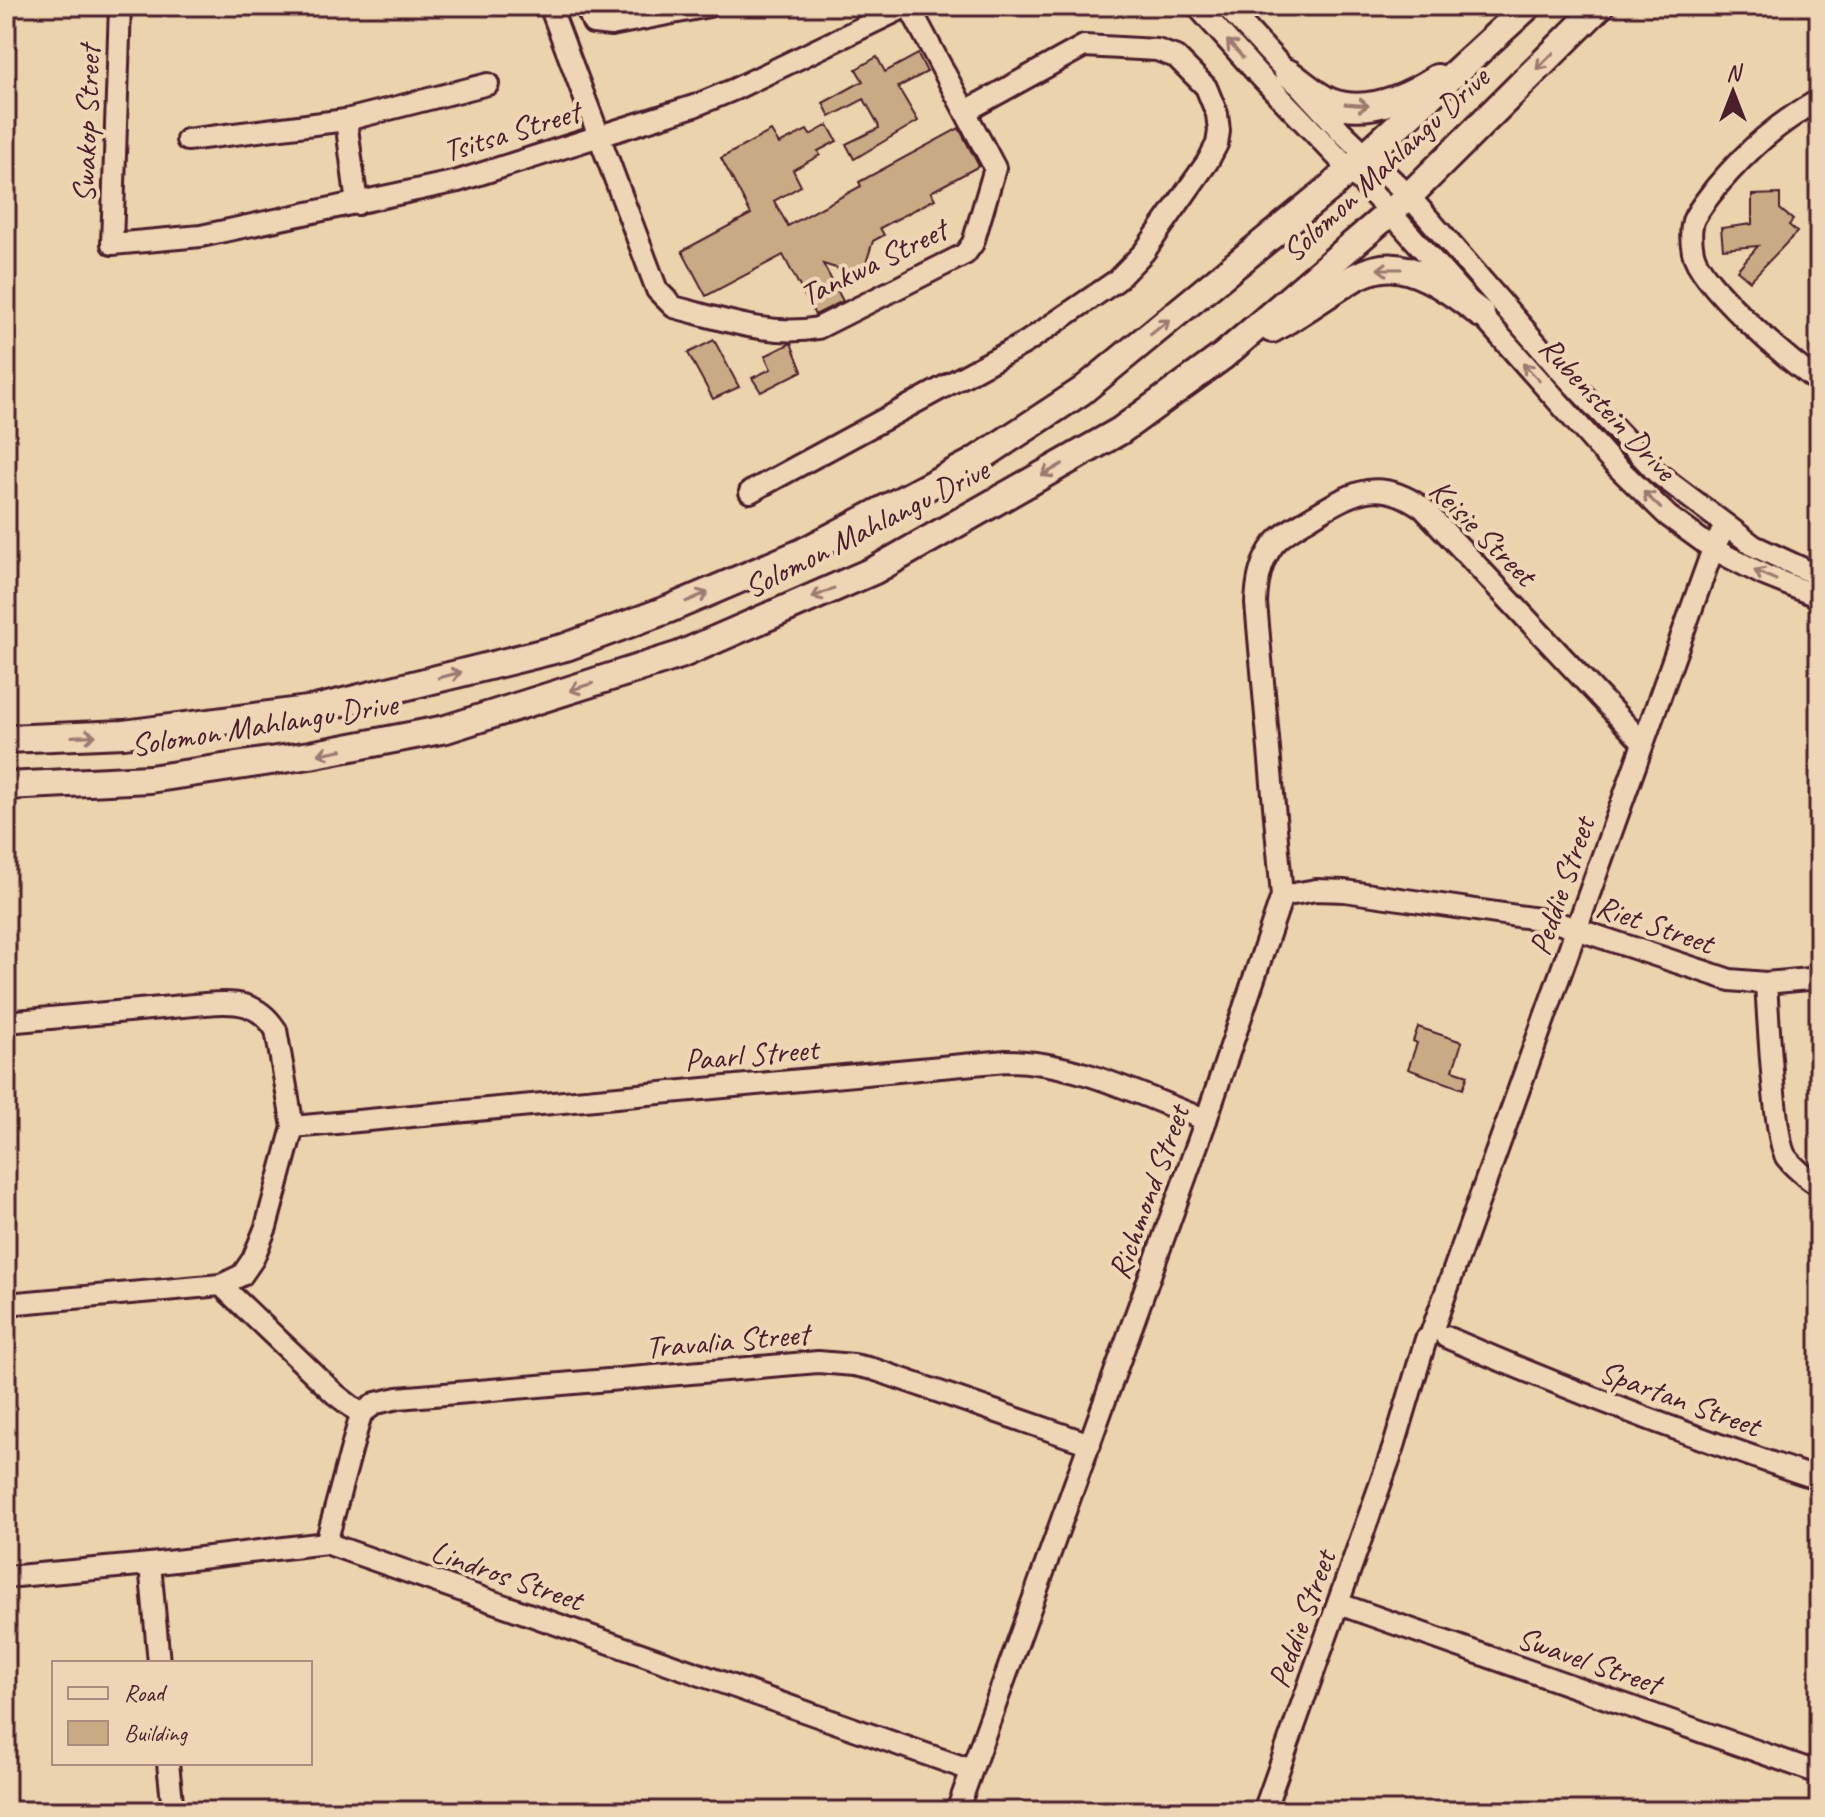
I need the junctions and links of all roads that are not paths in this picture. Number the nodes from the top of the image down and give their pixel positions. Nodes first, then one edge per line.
1 (120, 6) edge
2 (550, 6) edge
3 (586, 6) edge
4 (709, 6) edge
5 (908, 6) edge
6 (1197, 6) edge
7 (1226, 6) edge
8 (1528, 6) edge
9 (1600, 6) edge
10 (1492, 40) junction
11 (1288, 73) junction
12 (488, 84) dead end
13 (1819, 100) edge
14 (966, 111) junction
15 (346, 120) junction
16 (601, 135) junction
17 (187, 140) dead end
18 (1358, 162) junction
19 (357, 204) junction
20 (1399, 204) junction
21 (112, 244) joint
22 (1481, 314) junction
23 (1223, 356) junction
24 (1819, 382) edge
25 (750, 492) dead end
26 (1725, 526) junction
27 (1713, 549) junction
28 (1258, 574) joint
29 (1819, 576) edge
30 (1819, 597) edge
31 (6, 739) edge
32 (1643, 743) junction
33 (6, 786) edge
34 (1282, 896) junction
35 (1578, 929) junction
36 (1819, 978) edge
37 (1766, 983) junction
38 (6, 1022) edge
39 (1206, 1120) junction
40 (293, 1127) junction
41 (1819, 1186) edge
42 (221, 1285) junction
43 (6, 1304) edge
44 (1438, 1340) junction
45 (361, 1414) junction
46 (1090, 1444) junction
47 (1819, 1479) edge
48 (326, 1543) junction
49 (150, 1564) junction
50 (6, 1577) edge
51 (1339, 1604) junction
52 (159, 1661) edge
53 (168, 1765) edge
54 (971, 1770) junction
55 (1819, 1773) edge
56 (173, 1811) edge
57 (957, 1811) edge
58 (1264, 1811) edge

1 - 21 street, Swakop Street
2 - 16 street, Tankwa Street
3 - 4 street
5 - 14 street, Tankwa Street
5 - 16 street, Tsitsa Street
18 -> 6 street
7 - 11 street
8 - 10 main road, Solomon Mahlangu Drive
9 -> 20 main road, Solomon Mahlangu Drive
11 -> 10 main road
10 - 18 main road, Solomon Mahlangu Drive
11 - 18 street
12 - 15 street
13 - 24 street
14 - 16 street, Tankwa Street
14 - 25 street
15 - 17 street
15 - 19 street
16 - 19 street, Tsitsa Street
18 - 20 street
31 -> 18 main road, Solomon Mahlangu Drive
19 - 21 street, Tsitsa Street
20 - 22 street, Rubenstein Drive
20 - 23 main road, Solomon Mahlangu Drive
20 - 26 street, Rubenstein Drive
22 -> 23 main road
27 -> 22 street, Rubenstein Drive
23 -> 33 main road, Solomon Mahlangu Drive
26 - 27 street, Peddie Street
26 - 29 street, Rubenstein Drive
30 -> 27 street, Rubenstein Drive
27 - 32 street, Peddie Street
28 - 32 street, Keisie Street
28 - 34 street, Richmond Street
32 - 35 street, Peddie Street
34 - 35 street, Riet Street
34 - 39 street, Richmond Street
35 - 37 street, Riet Street
35 - 44 street, Peddie Street
36 - 37 street, Riet Street
37 - 41 street
38 - 40 street
39 - 40 street, Paarl Street
39 - 46 street, Richmond Street
40 - 42 street
42 - 43 street
42 - 45 street
44 - 47 street, Spartan Street
44 - 51 street, Peddie Street
45 - 46 street, Travalia Street
45 - 48 street
46 - 54 street, Richmond Street
48 - 49 street, Lindros Street
48 - 54 street, Lindros Street
49 - 50 street, Lindros Street
49 - 52 street
51 - 55 street, Swavel Street
51 - 58 street, Peddie Street
53 - 56 street
54 - 57 street, Richmond Street

